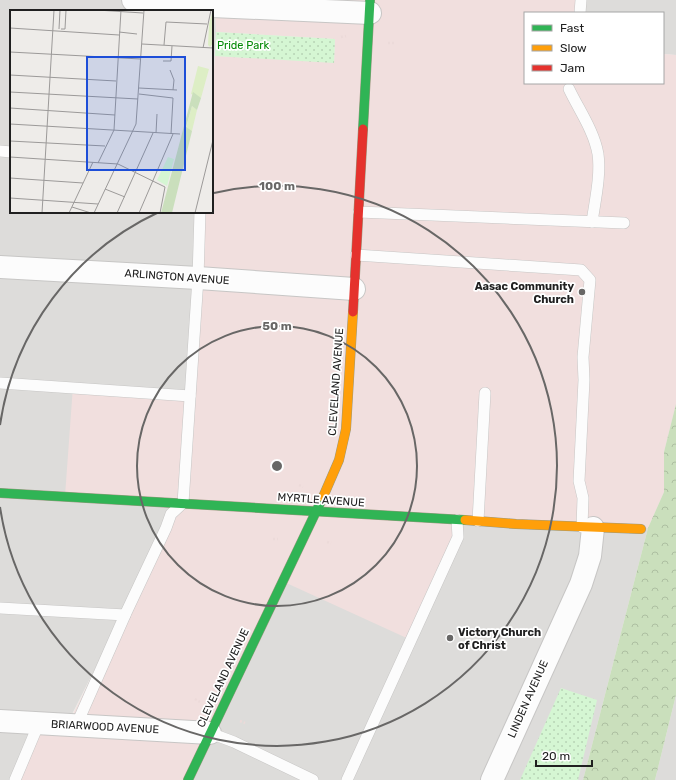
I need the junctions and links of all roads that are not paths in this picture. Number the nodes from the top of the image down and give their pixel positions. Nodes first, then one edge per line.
1 (134, 0) edge
2 (581, 0) edge
3 (212, 6) edge
4 (370, 6) edge
5 (580, 12) edge
6 (569, 89) dead end
7 (0, 151) edge
8 (10, 152) edge
9 (359, 212) junction
10 (200, 213) edge
11 (592, 222) junction
12 (624, 223) dead end
13 (356, 256) junction
14 (0, 266) edge
15 (198, 278) junction
16 (354, 289) junction
17 (0, 383) edge
18 (485, 393) dead end
19 (190, 396) junction
20 (0, 493) edge
21 (183, 503) junction
22 (316, 512) junction
23 (457, 520) junction
24 (478, 521) junction
25 (587, 528) junction
26 (641, 529) dead end
27 (0, 608) edge
28 (125, 615) junction
29 (0, 721) edge
30 (39, 724) junction
31 (76, 726) junction
32 (210, 733) junction
33 (15, 780) edge
34 (188, 780) edge
35 (313, 780) edge
36 (347, 780) edge
37 (492, 780) edge

1 - 3 street
2 - 5 lane
3 - 4 street
4 - 9 main road, CLEVELAND AVENUE
6 - 11 lane
7 - 8 lane
9 - 11 lane
9 - 13 main road, CLEVELAND AVENUE
10 - 15 lane
11 - 12 lane
13 - 16 main road, CLEVELAND AVENUE
13 - 25 lane
14 - 15 street, ARLINGTON AVENUE
15 - 16 street, ARLINGTON AVENUE
15 - 19 lane
16 - 22 main road, CLEVELAND AVENUE
17 - 19 lane
18 - 24 lane
19 - 21 lane
20 - 21 main road, MYRTLE AVENUE
21 - 22 main road, MYRTLE AVENUE
21 - 28 lane
22 - 23 main road, MYRTLE AVENUE
22 - 32 main road, CLEVELAND AVENUE
23 - 24 main road, MYRTLE AVENUE
23 - 36 lane
24 - 25 main road, MYRTLE AVENUE
25 - 26 main road, MYRTLE AVENUE
25 - 37 street, LINDEN AVENUE
27 - 28 lane
28 - 31 lane
29 - 30 street, BRIARWOOD AVENUE
30 - 31 street, BRIARWOOD AVENUE
30 - 33 lane
31 - 32 street, BRIARWOOD AVENUE
32 - 34 main road, CLEVELAND AVENUE
32 - 35 lane

